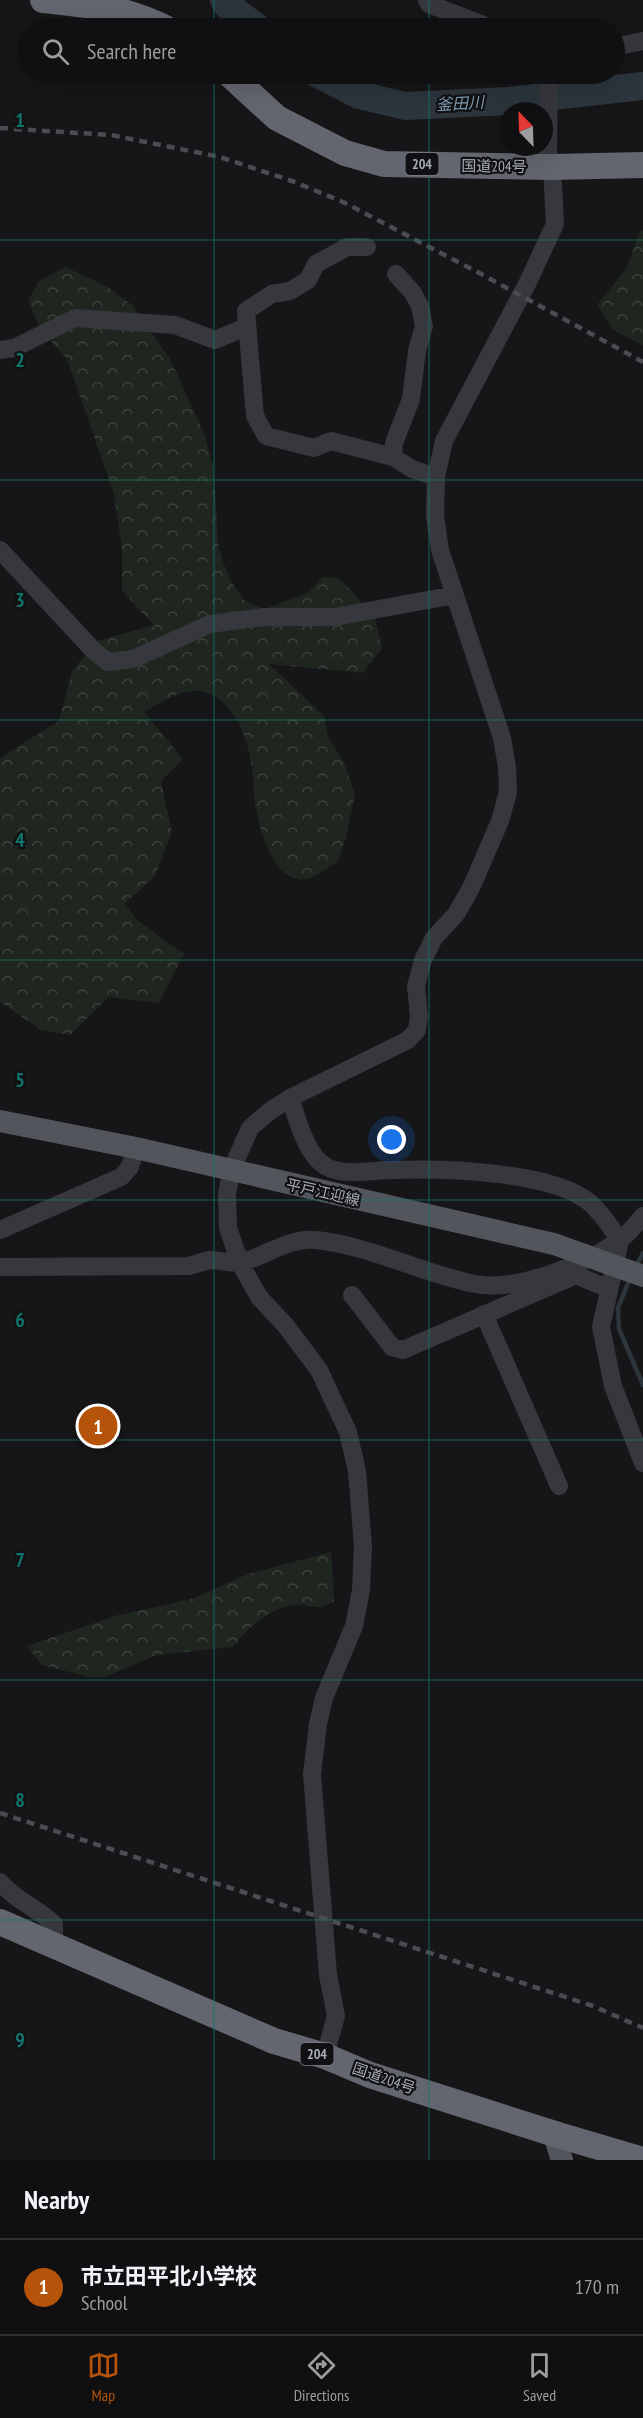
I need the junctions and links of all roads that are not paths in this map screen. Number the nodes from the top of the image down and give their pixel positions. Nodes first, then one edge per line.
1 (427, 0) edge
2 (55, 1) edge
3 (142, 18) edge
4 (465, 18) edge
5 (643, 41) edge
6 (625, 46) edge
7 (240, 84) edge
8 (548, 84) edge
9 (550, 162) junction
10 (643, 165) edge
11 (367, 248) dead end
12 (396, 274) dead end
13 (246, 327) junction
14 (0, 350) edge
15 (393, 457) junction
16 (436, 477) junction
17 (0, 550) edge
18 (455, 595) junction
19 (290, 1098) junction
20 (0, 1121) edge
21 (135, 1148) junction
22 (231, 1171) junction
23 (643, 1216) edge
24 (0, 1230) edge
25 (620, 1241) junction
26 (240, 1263) junction
27 (0, 1267) edge
28 (643, 1276) edge
29 (609, 1289) junction
30 (352, 1295) dead end
31 (484, 1314) junction
32 (643, 1463) edge
33 (559, 1486) dead end
34 (0, 1882) edge
35 (0, 1922) edge
36 (54, 1946) junction
37 (325, 2056) junction
38 (560, 2148) edge
39 (643, 2160) edge

1 - 4 street
2 - 3 highway
5 - 6 street
7 - 9 highway, 国道204号 / 204
8 - 9 street
9 - 10 highway, 国道204号 / 204
9 - 16 street
11 - 13 street
12 - 15 street
13 - 14 street
13 - 15 street
15 - 16 street
16 - 18 street
17 - 18 street
18 - 19 street
19 - 22 street
19 - 25 street
20 - 21 main road, 平戸江迎線
21 - 22 main road, 平戸江迎線
21 - 24 street
22 - 26 street
22 - 28 main road, 平戸江迎線, bridge
23 - 25 street
25 - 26 street
25 - 29 street
26 - 27 street
26 - 37 street
29 - 31 street
29 - 32 street
30 - 31 street
31 - 33 street
34 - 36 street
35 - 36 highway, 国道204号 / 204
36 - 37 highway, 国道204号 / 204
37 - 38 highway, 国道204号 / 204
38 - 39 highway, 国道204号 / 204

